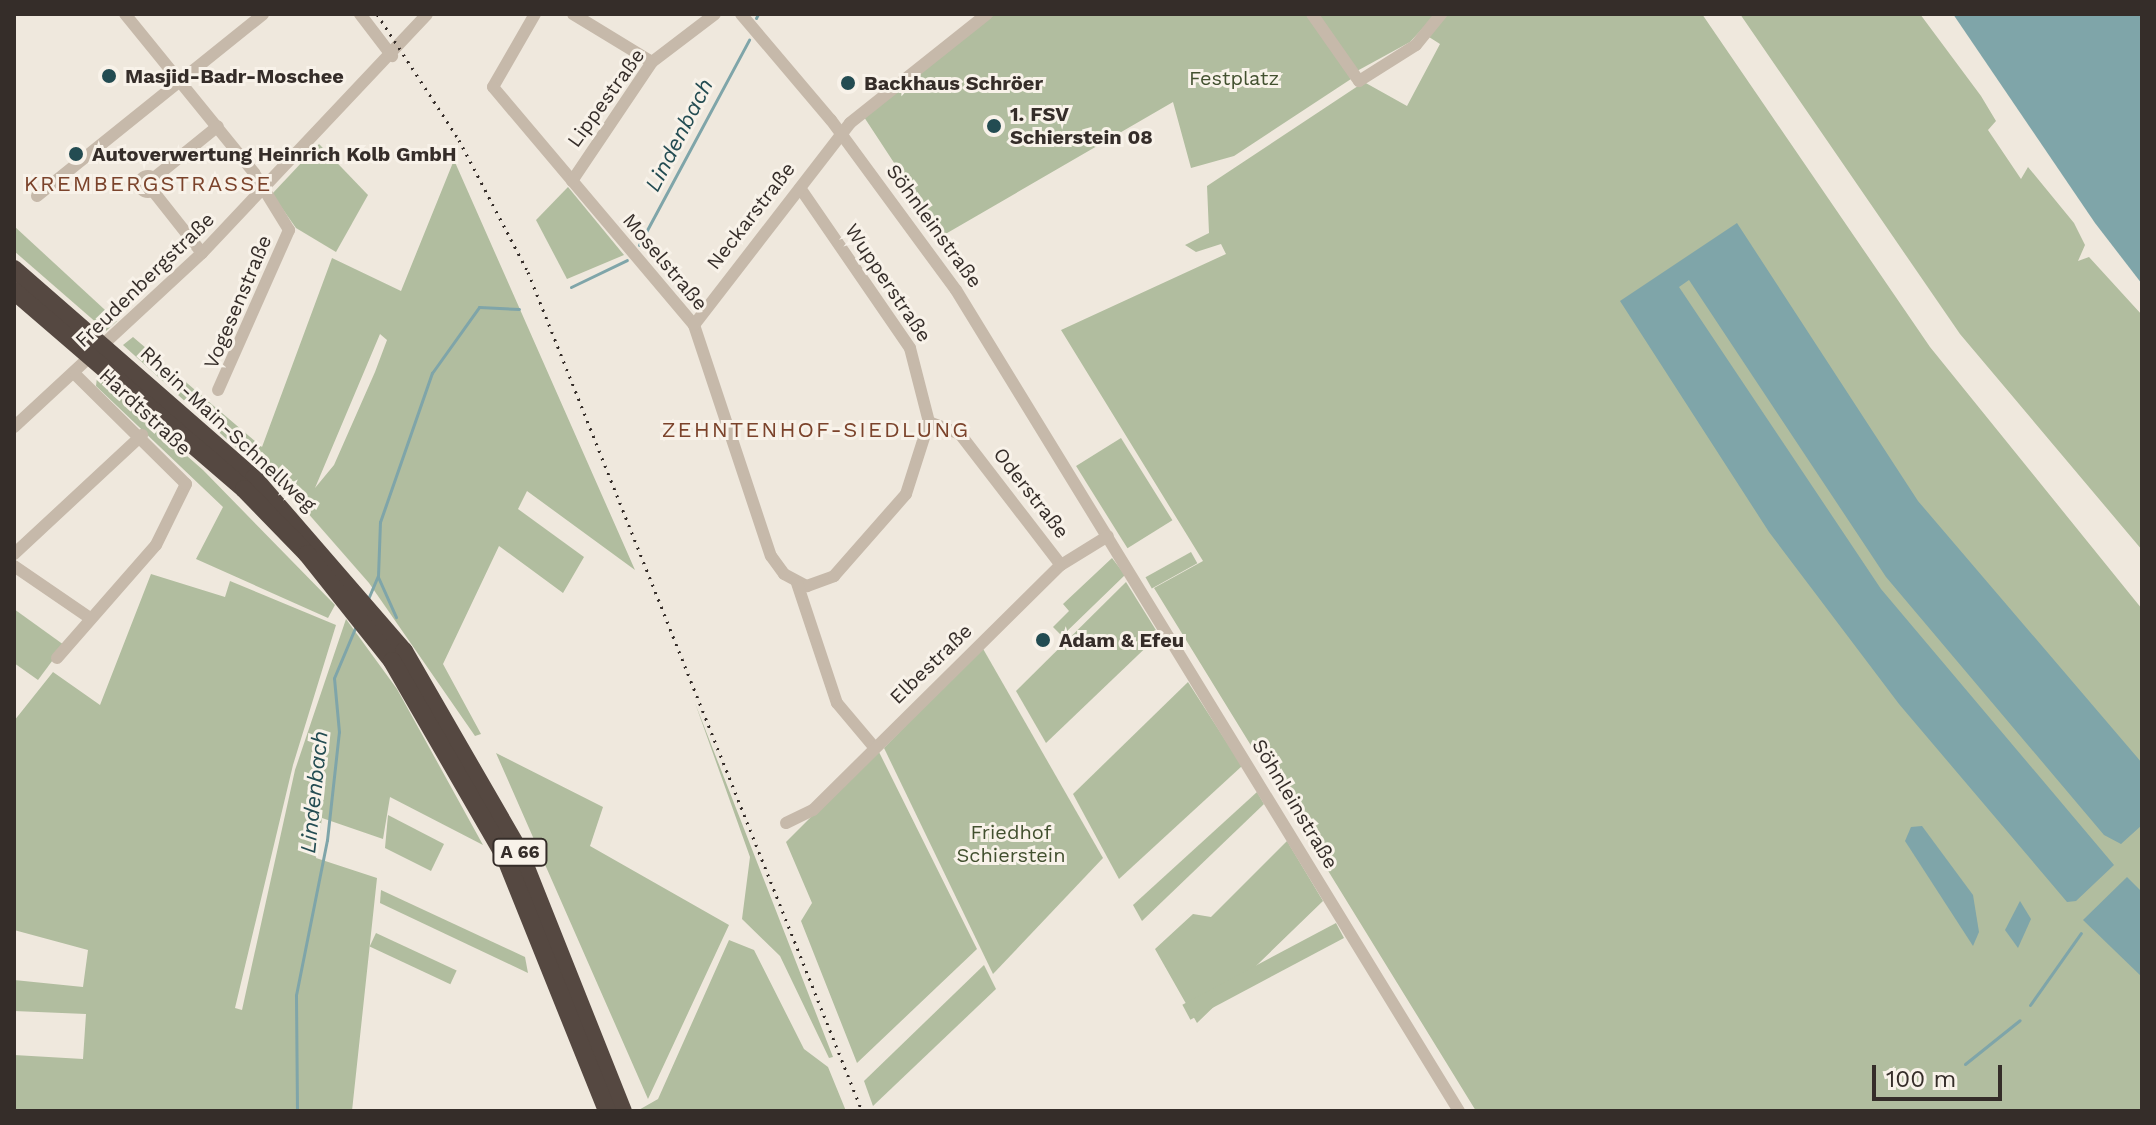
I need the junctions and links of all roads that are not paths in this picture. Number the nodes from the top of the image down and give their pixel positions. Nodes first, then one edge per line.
1 (125, 14) edge
2 (263, 14) edge
3 (360, 14) edge
4 (427, 14) edge
5 (535, 14) edge
6 (573, 14) edge
7 (715, 14) edge
8 (741, 14) edge
9 (987, 14) edge
10 (1312, 14) edge
11 (1441, 14) edge
12 (392, 56) junction
13 (652, 62) junction
14 (179, 80) junction
15 (218, 126) junction
16 (841, 133) junction
17 (572, 181) junction
18 (264, 186) junction
19 (800, 188) junction
20 (37, 196) dead end
21 (202, 253) junction
22 (14, 269) edge
23 (14, 291) edge
24 (694, 325) junction
25 (79, 372) junction
26 (218, 390) dead end
27 (929, 422) junction
28 (15, 425) edge
29 (142, 435) junction
30 (1108, 536) junction
31 (14, 554) edge
32 (1061, 565) junction
33 (14, 566) edge
34 (342, 582) junction
35 (797, 583) junction
36 (90, 618) junction
37 (371, 619) junction
38 (57, 658) dead end
39 (874, 747) junction
40 (786, 823) dead end
41 (607, 1111) edge
42 (623, 1111) edge
43 (1459, 1111) edge

1 - 14 street
2 - 14 street
3 - 12 street
4 - 12 street, Freudenbergstraße
5 - 17 street, Moselstraße
6 - 13 street
7 - 13 street, Lippestraße
8 - 16 street, Söhnleinstraße
9 - 16 street, Neckarstraße
10 - 11 street
12 - 18 street, Freudenbergstraße
13 - 17 street, Lippestraße
14 - 15 street
14 - 20 street
15 - 18 street
15 - 21 street
16 - 19 street, Neckarstraße
16 - 30 street, Söhnleinstraße
17 - 24 street, Moselstraße
18 - 21 street, Freudenbergstraße
18 - 26 street, Vogesenstraße
19 - 24 street, Neckarstraße
19 - 27 street, Wupperstraße
21 - 25 street, Freudenbergstraße
22 - 34 highway, Rhein-Main-Schnellweg / A 66
23 - 34 highway, Rhein-Main-Schnellweg / A 66
24 - 35 street, Moselstraße
25 - 28 street, Freudenbergstraße
25 - 29 street, Hardtstraße
27 - 32 street, Oderstraße
27 - 35 street, Wupperstraße
29 - 31 street
29 - 36 street, Hardtstraße
30 - 32 street, Elbestraße
30 - 43 street, Söhnleinstraße
32 - 39 street, Elbestraße
33 - 36 street
34 - 37 highway, Rhein-Main-Schnellweg / A 66
35 - 39 street, Moselstraße
36 - 38 street
37 - 41 highway, Rhein-Main-Schnellweg / A 66
37 - 42 highway, Rhein-Main-Schnellweg / A 66
39 - 40 street, Elbestraße

